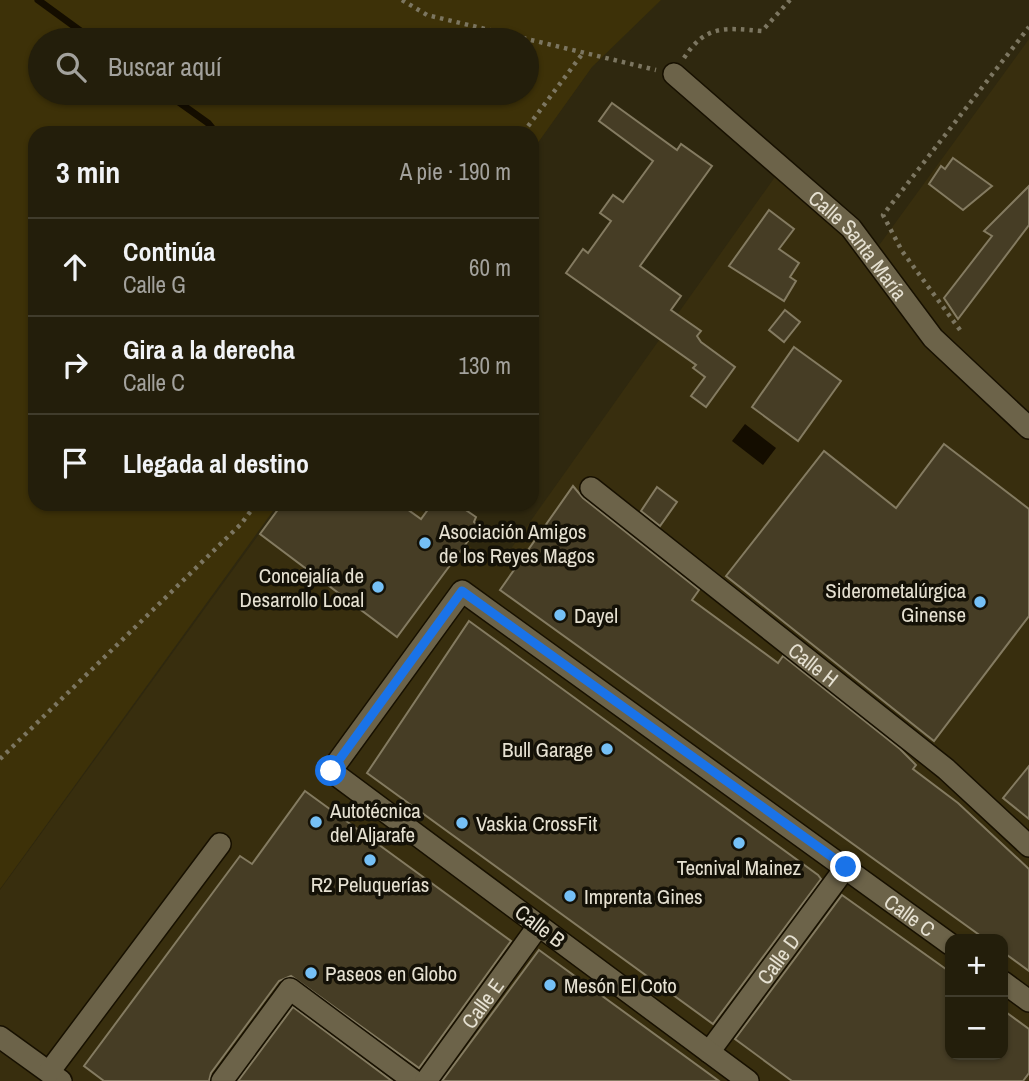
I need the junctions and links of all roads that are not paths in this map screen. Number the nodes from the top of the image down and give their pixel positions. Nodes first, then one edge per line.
1 (674, 74) road end
2 (1029, 428) edge
3 (591, 488) dead end
4 (331, 771) joint
5 (220, 844) dead end
6 (1029, 846) edge
7 (846, 867) junction
8 (539, 925) junction
9 (945, 940) edge
10 (1008, 986) edge
11 (1029, 1001) edge
12 (0, 1037) edge
13 (709, 1052) junction
14 (55, 1077) edge
15 (222, 1081) edge
16 (414, 1081) edge
17 (426, 1081) edge
18 (748, 1081) edge

1 - 2 street, Calle Santa María
3 - 6 street, Calle H
4 - 7 street, Calle C
4 - 8 street, Calle B
5 - 14 street
7 - 9 street, Calle C
7 - 13 street, Calle D
8 - 13 street, Calle B
8 - 17 street, Calle E
10 - 11 street
12 - 14 street
13 - 18 street, Calle B
15 - 16 street

